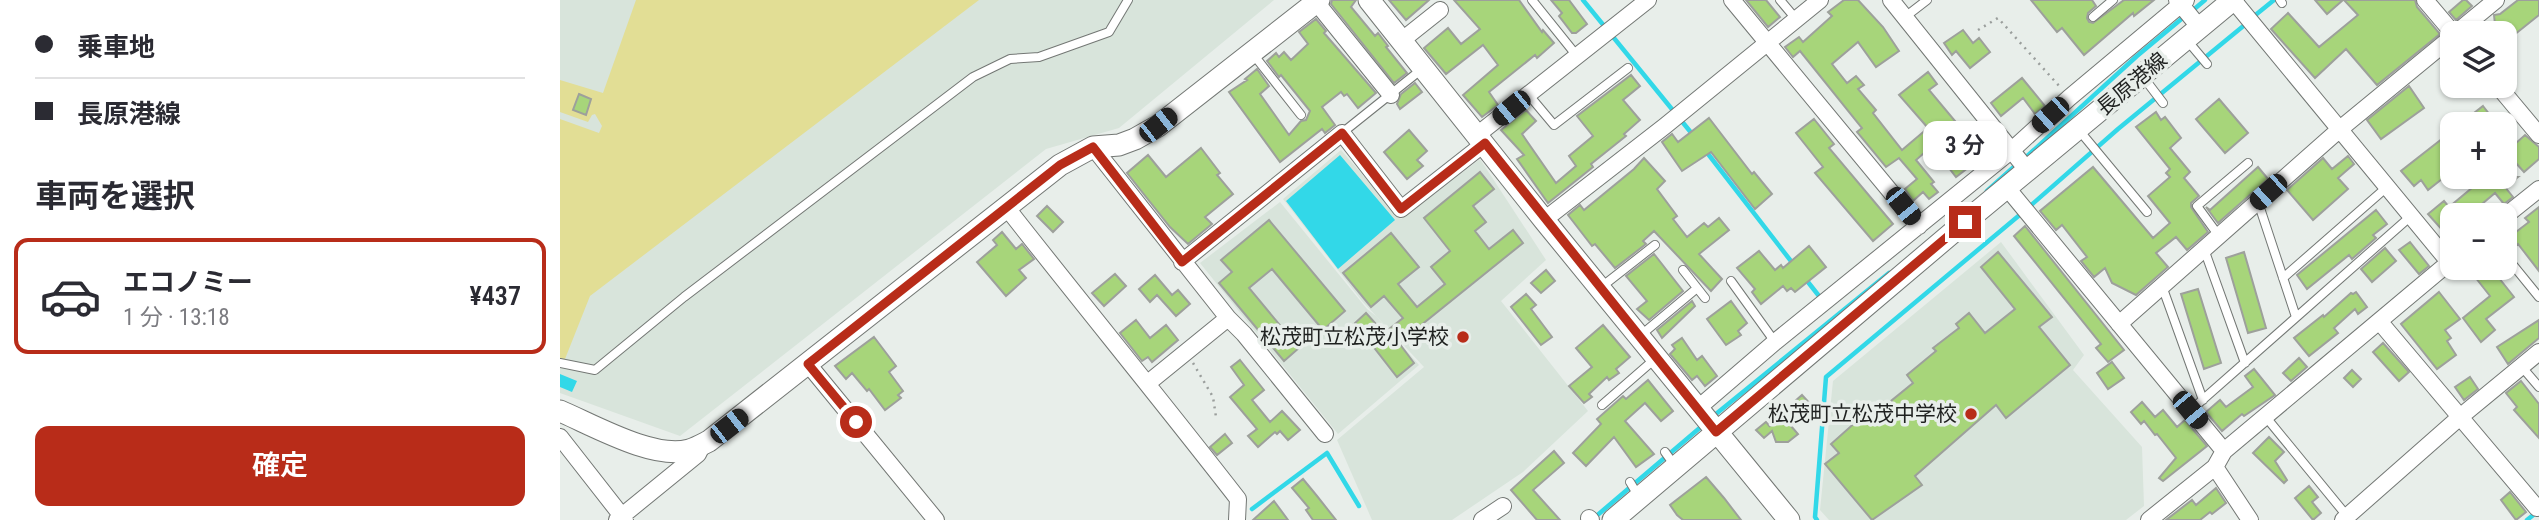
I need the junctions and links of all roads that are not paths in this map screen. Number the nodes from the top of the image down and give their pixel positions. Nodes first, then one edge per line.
1 (1128, 0) edge
2 (1369, 0) edge
3 (1532, 0) edge
4 (1648, 0) edge
5 (1732, 0) edge
6 (1780, 0) edge
7 (1819, 0) edge
8 (1891, 0) edge
9 (1927, 0) edge
10 (2113, 0) edge
11 (2234, 0) edge
12 (2424, 0) edge
13 (2496, 0) edge
14 (1318, 1) edge
15 (2182, 2) edge
16 (1440, 10) dead end
17 (1905, 17) junction
18 (2093, 17) dead end
19 (1796, 19) junction
20 (2443, 21) edge
21 (2470, 21) edge
22 (2193, 33) junction
23 (1401, 41) junction
24 (1767, 43) junction
25 (2440, 46) edge
26 (1252, 53) junction
27 (1577, 56) junction
28 (2207, 64) dead end
29 (1628, 68) dead end
30 (1423, 69) junction
31 (2142, 76) junction
32 (1528, 94) junction
33 (1391, 95) junction
34 (2508, 98) edge
35 (2163, 103) dead end
36 (1301, 116) dead end
37 (2078, 129) junction
38 (2340, 129) junction
39 (1342, 133) junction
40 (2539, 135) edge
41 (1481, 139) junction
42 (1093, 147) junction
43 (2011, 150) junction
44 (2248, 163) dead end
45 (2028, 171) junction
46 (2387, 187) junction
47 (2008, 189) junction
48 (2539, 189) edge
49 (2258, 202) junction
50 (2517, 207) edge
51 (1007, 208) junction
52 (2147, 212) dead end
53 (2411, 216) junction
54 (1544, 220) junction
55 (1919, 226) junction
56 (2219, 236) junction
57 (1655, 244) dead end
58 (2440, 249) edge
59 (2204, 250) junction
60 (1182, 262) junction
61 (1683, 270) dead end
62 (2440, 270) edge
63 (2517, 270) edge
64 (2283, 278) junction
65 (1731, 281) dead end
66 (2162, 286) junction
67 (1600, 288) junction
68 (1696, 289) junction
69 (2539, 297) edge
70 (1705, 299) dead end
71 (2297, 317) junction
72 (1228, 318) junction
73 (2379, 321) junction
74 (2119, 324) junction
75 (1639, 337) junction
76 (1775, 342) junction
77 (2539, 352) edge
78 (1656, 358) junction
79 (560, 363) edge
80 (2245, 363) junction
81 (808, 364) junction
82 (2521, 366) junction
83 (1148, 383) junction
84 (2539, 387) edge
85 (1602, 405) dead end
86 (2197, 405) junction
87 (560, 411) edge
88 (2265, 416) junction
89 (2460, 417) junction
90 (1707, 421) junction
91 (1325, 434) dead end
92 (560, 437) edge
93 (703, 444) junction
94 (2224, 451) junction
95 (2215, 467) junction
96 (1503, 506) dead end
97 (2537, 508) dead end
98 (1782, 517) edge
99 (2345, 518) edge
100 (622, 519) edge
101 (936, 520) edge
102 (1237, 520) edge
103 (1482, 520) edge
104 (1613, 520) edge
105 (2149, 520) edge
106 (2250, 520) edge

1 - 79 lane
2 - 23 street
3 - 27 lane
4 - 27 street
5 - 24 street
6 - 19 lane
7 - 19 street
8 - 17 street
9 - 17 lane
10 - 18 lane
11 - 22 street, 長原港線
11 - 38 street
12 - 20 street
13 - 21 street
14 - 26 street
14 - 33 street
15 - 22 street
15 - 43 street
16 - 23 street
17 - 43 street
19 - 24 street
22 - 28 lane
22 - 31 street, 長原港線
23 - 30 street
24 - 54 street
24 - 55 street
25 - 38 street
26 - 36 lane
26 - 42 street
27 - 32 street
29 - 32 lane
30 - 33 lane
30 - 41 street
31 - 35 lane
31 - 37 street, 長原港線
32 - 41 street
33 - 39 lane
34 - 40 street
37 - 45 street, 長原港線
37 - 52 lane
38 - 46 street
38 - 49 street
39 - 41 street
39 - 60 street
41 - 54 street
42 - 51 street
42 - 60 street
43 - 45 street
43 - 55 street
44 - 56 lane
45 - 47 street, 長原港線
46 - 53 street
46 - 64 lane
47 - 74 street
47 - 90 street, 長原港線
48 - 50 street
49 - 56 street
49 - 64 lane
51 - 81 street
51 - 83 street
53 - 58 street
53 - 71 lane
54 - 67 street
55 - 76 street
56 - 59 street
57 - 67 lane
59 - 66 street
59 - 80 lane
60 - 72 street
61 - 68 lane
62 - 73 street
63 - 69 lane
64 - 71 lane
65 - 76 lane
66 - 74 street
66 - 86 lane
67 - 75 street
68 - 70 lane
68 - 75 lane
71 - 80 lane
72 - 83 street
72 - 91 street
73 - 88 street
73 - 89 street
74 - 86 street
75 - 78 street
76 - 90 street
77 - 82 street
78 - 85 lane
78 - 90 street
80 - 86 lane
81 - 93 street
81 - 101 street
82 - 84 lane
82 - 89 street
83 - 102 street
86 - 94 street
87 - 93 street
88 - 94 street
88 - 99 lane
89 - 97 street
89 - 99 street
90 - 98 street
90 - 104 street, 長原港線
92 - 100 street
93 - 100 street
94 - 95 street
95 - 105 street
95 - 106 street
96 - 103 street

